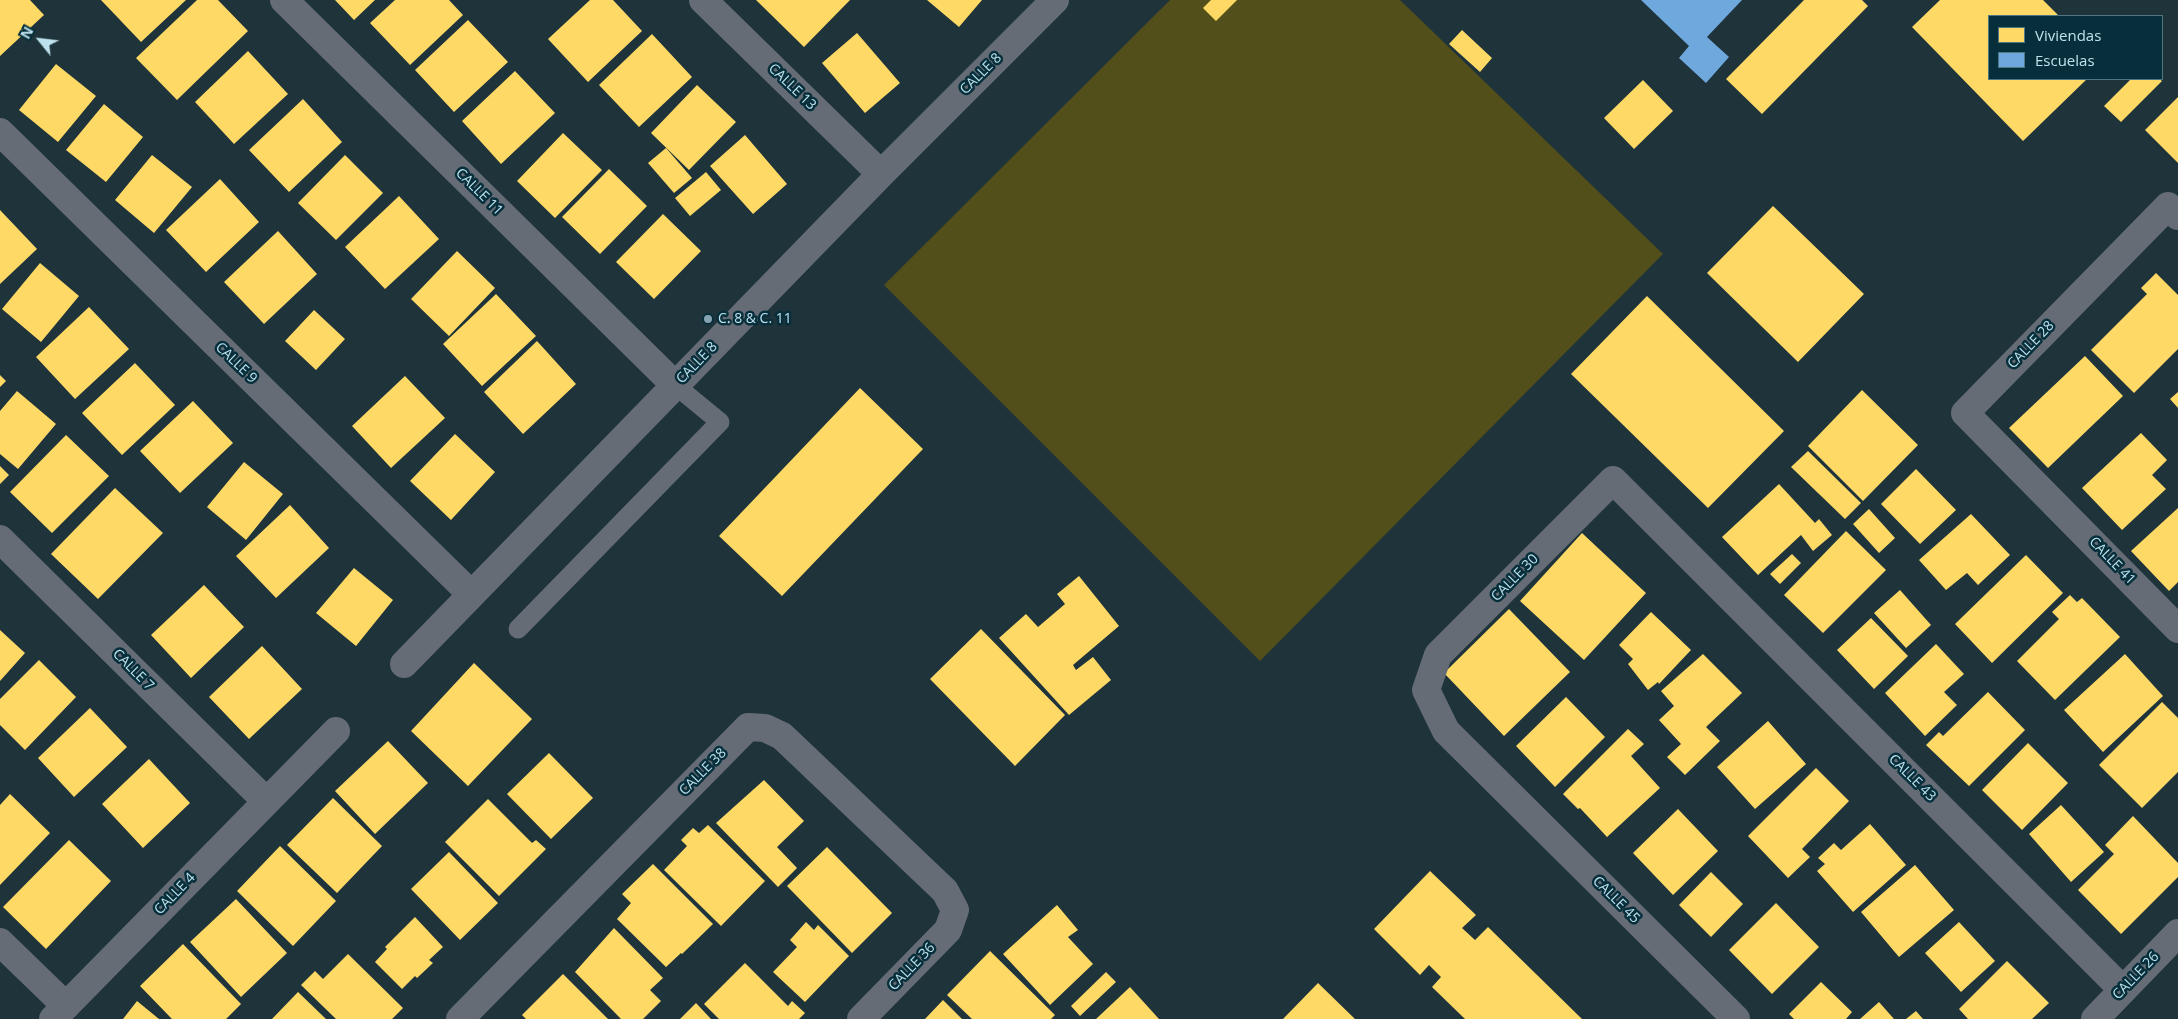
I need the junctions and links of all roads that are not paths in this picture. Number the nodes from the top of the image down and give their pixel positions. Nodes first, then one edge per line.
1 (284, 0) edge
2 (702, 0) edge
3 (1055, 0) edge
4 (0, 132) edge
5 (881, 174) junction
6 (2178, 216) edge
7 (675, 385) junction
8 (2046, 494) joint
9 (0, 539) edge
10 (1702, 566) joint
11 (471, 594) junction
12 (518, 629) dead end
13 (2178, 629) edge
14 (404, 664) dead end
15 (336, 731) dead end
16 (1496, 781) joint
17 (266, 801) junction
18 (955, 910) joint
19 (2178, 933) edge
20 (0, 942) edge
21 (2122, 990) junction
22 (60, 1012) edge
23 (460, 1019) edge
24 (861, 1019) edge
25 (1736, 1019) edge
26 (2094, 1019) edge

1 - 7 street, CALLE 11
2 - 5 street, CALLE 13
3 - 5 street, CALLE 8
4 - 11 street, CALLE 9
5 - 7 street, CALLE 8
6 - 8 street, CALLE 28
7 - 11 street, CALLE 8
7 - 12 lane
8 - 13 street, CALLE 41
9 - 17 street, CALLE 7
10 - 16 street, CALLE 30
10 - 21 street, CALLE 43
11 - 14 street, CALLE 8
15 - 17 street, CALLE 4
16 - 25 street, CALLE 45
17 - 22 street, CALLE 4
18 - 23 street, CALLE 38
18 - 24 street, CALLE 36
19 - 21 street, CALLE 26
20 - 22 street
21 - 26 street, CALLE 26

